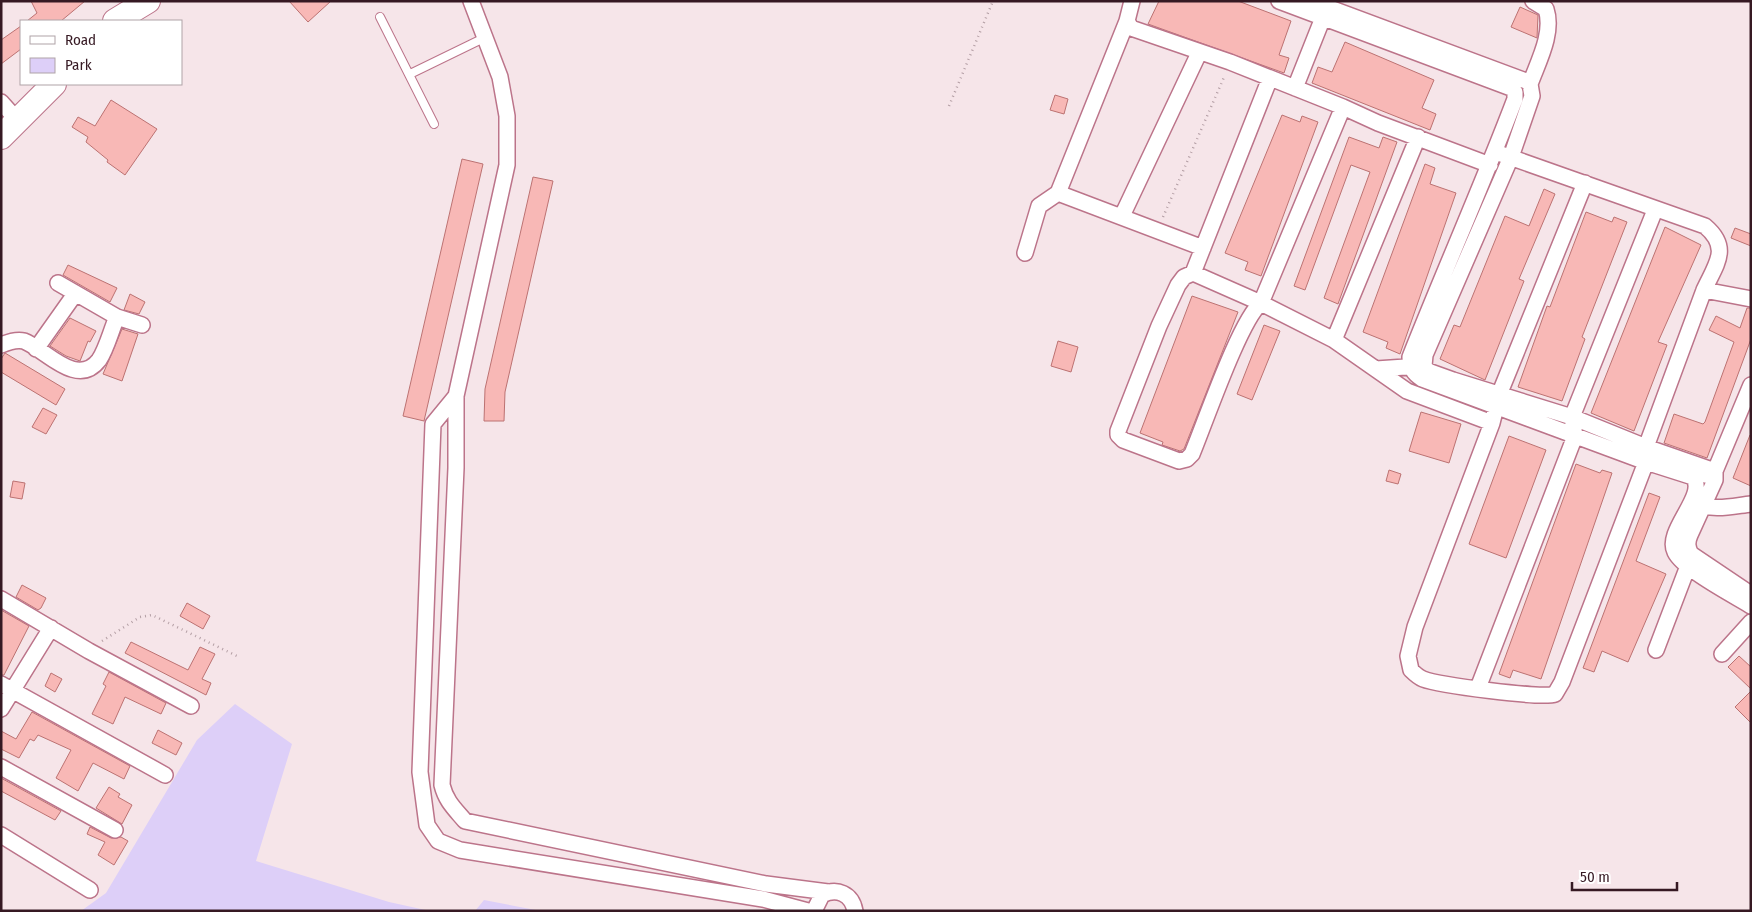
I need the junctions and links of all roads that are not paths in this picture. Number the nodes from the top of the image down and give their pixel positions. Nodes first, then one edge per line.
1 (148, 1) edge
2 (471, 1) edge
3 (1132, 1) edge
4 (1279, 1) edge
5 (1311, 1) edge
6 (1533, 1) edge
7 (1325, 12) junction
8 (380, 16) dead end
9 (117, 20) edge
10 (1127, 21) junction
11 (486, 37) junction
12 (1199, 53) junction
13 (410, 74) junction
14 (1270, 78) junction
15 (1530, 84) junction
16 (53, 85) edge
17 (1295, 88) junction
18 (1, 102) edge
19 (1342, 107) junction
20 (434, 124) dead end
21 (9, 129) edge
22 (1418, 137) junction
23 (1511, 157) junction
24 (1493, 158) junction
25 (1585, 183) junction
26 (1058, 193) junction
27 (1656, 210) junction
28 (1122, 216) junction
29 (1203, 248) junction
30 (1025, 253) dead end
31 (1193, 272) junction
32 (58, 283) dead end
33 (1704, 290) junction
34 (75, 294) junction
35 (1751, 299) edge
36 (1261, 303) junction
37 (117, 316) junction
38 (142, 325) dead end
39 (1334, 340) junction
40 (1, 345) edge
41 (36, 348) junction
42 (1417, 366) junction
43 (1376, 369) junction
44 (1751, 385) edge
45 (456, 396) junction
46 (1498, 401) junction
47 (1572, 417) junction
48 (1492, 424) junction
49 (1575, 436) junction
50 (1646, 455) junction
51 (1715, 471) junction
52 (1696, 480) junction
53 (1698, 503) junction
54 (1751, 504) edge
55 (1688, 566) junction
56 (1751, 595) edge
57 (1, 599) edge
58 (1751, 606) edge
59 (1751, 622) edge
60 (51, 628) junction
61 (1656, 650) dead end
62 (1722, 654) dead end
63 (6, 687) edge
64 (1478, 688) junction
65 (191, 706) dead end
66 (1, 709) edge
67 (1, 767) edge
68 (164, 775) dead end
69 (115, 830) dead end
70 (1, 835) edge
71 (90, 890) dead end
72 (828, 892) junction
73 (808, 911) edge
74 (814, 911) edge
75 (855, 911) edge

1 - 9 main road
2 - 11 street
3 - 10 street
4 - 7 street
5 - 7 street
6 - 15 street
7 - 15 street
7 - 17 street
7 - 24 street
8 - 13 lane
10 - 12 street
10 - 26 street
11 - 13 lane
11 - 45 street
12 - 14 street
12 - 28 street
13 - 20 lane
14 - 17 street
14 - 29 street
15 - 23 street
16 - 21 main road
17 - 19 street
18 - 21 street
19 - 22 street
19 - 36 street
22 - 24 street
22 - 39 street
23 - 24 street
23 - 25 street
23 - 42 street
24 - 42 street
25 - 27 street
25 - 46 street
26 - 28 street
26 - 30 street
27 - 33 street
27 - 47 street
28 - 29 street
29 - 31 street
31 - 36 street
31 - 36 street
32 - 34 street
33 - 35 street
33 - 50 street
34 - 37 street
34 - 41 street
36 - 39 street
37 - 38 street
37 - 41 street
39 - 43 street
40 - 41 street
42 - 43 street
42 - 46 street
43 - 48 street
44 - 51 street
45 - 72 street
45 - 73 street
46 - 47 street
46 - 48 street
46 - 49 street
47 - 49 street
47 - 50 street
48 - 64 street
49 - 50 street
49 - 64 street
50 - 51 street
50 - 52 street
50 - 64 street
51 - 52 street
51 - 53 street
52 - 53 street
53 - 54 street
53 - 55 street
53 - 56 street
55 - 58 street
55 - 61 street
57 - 60 street
59 - 62 street
60 - 63 street
60 - 65 street
63 - 66 street
63 - 68 street
67 - 69 street
70 - 71 street
72 - 74 street
72 - 75 street

